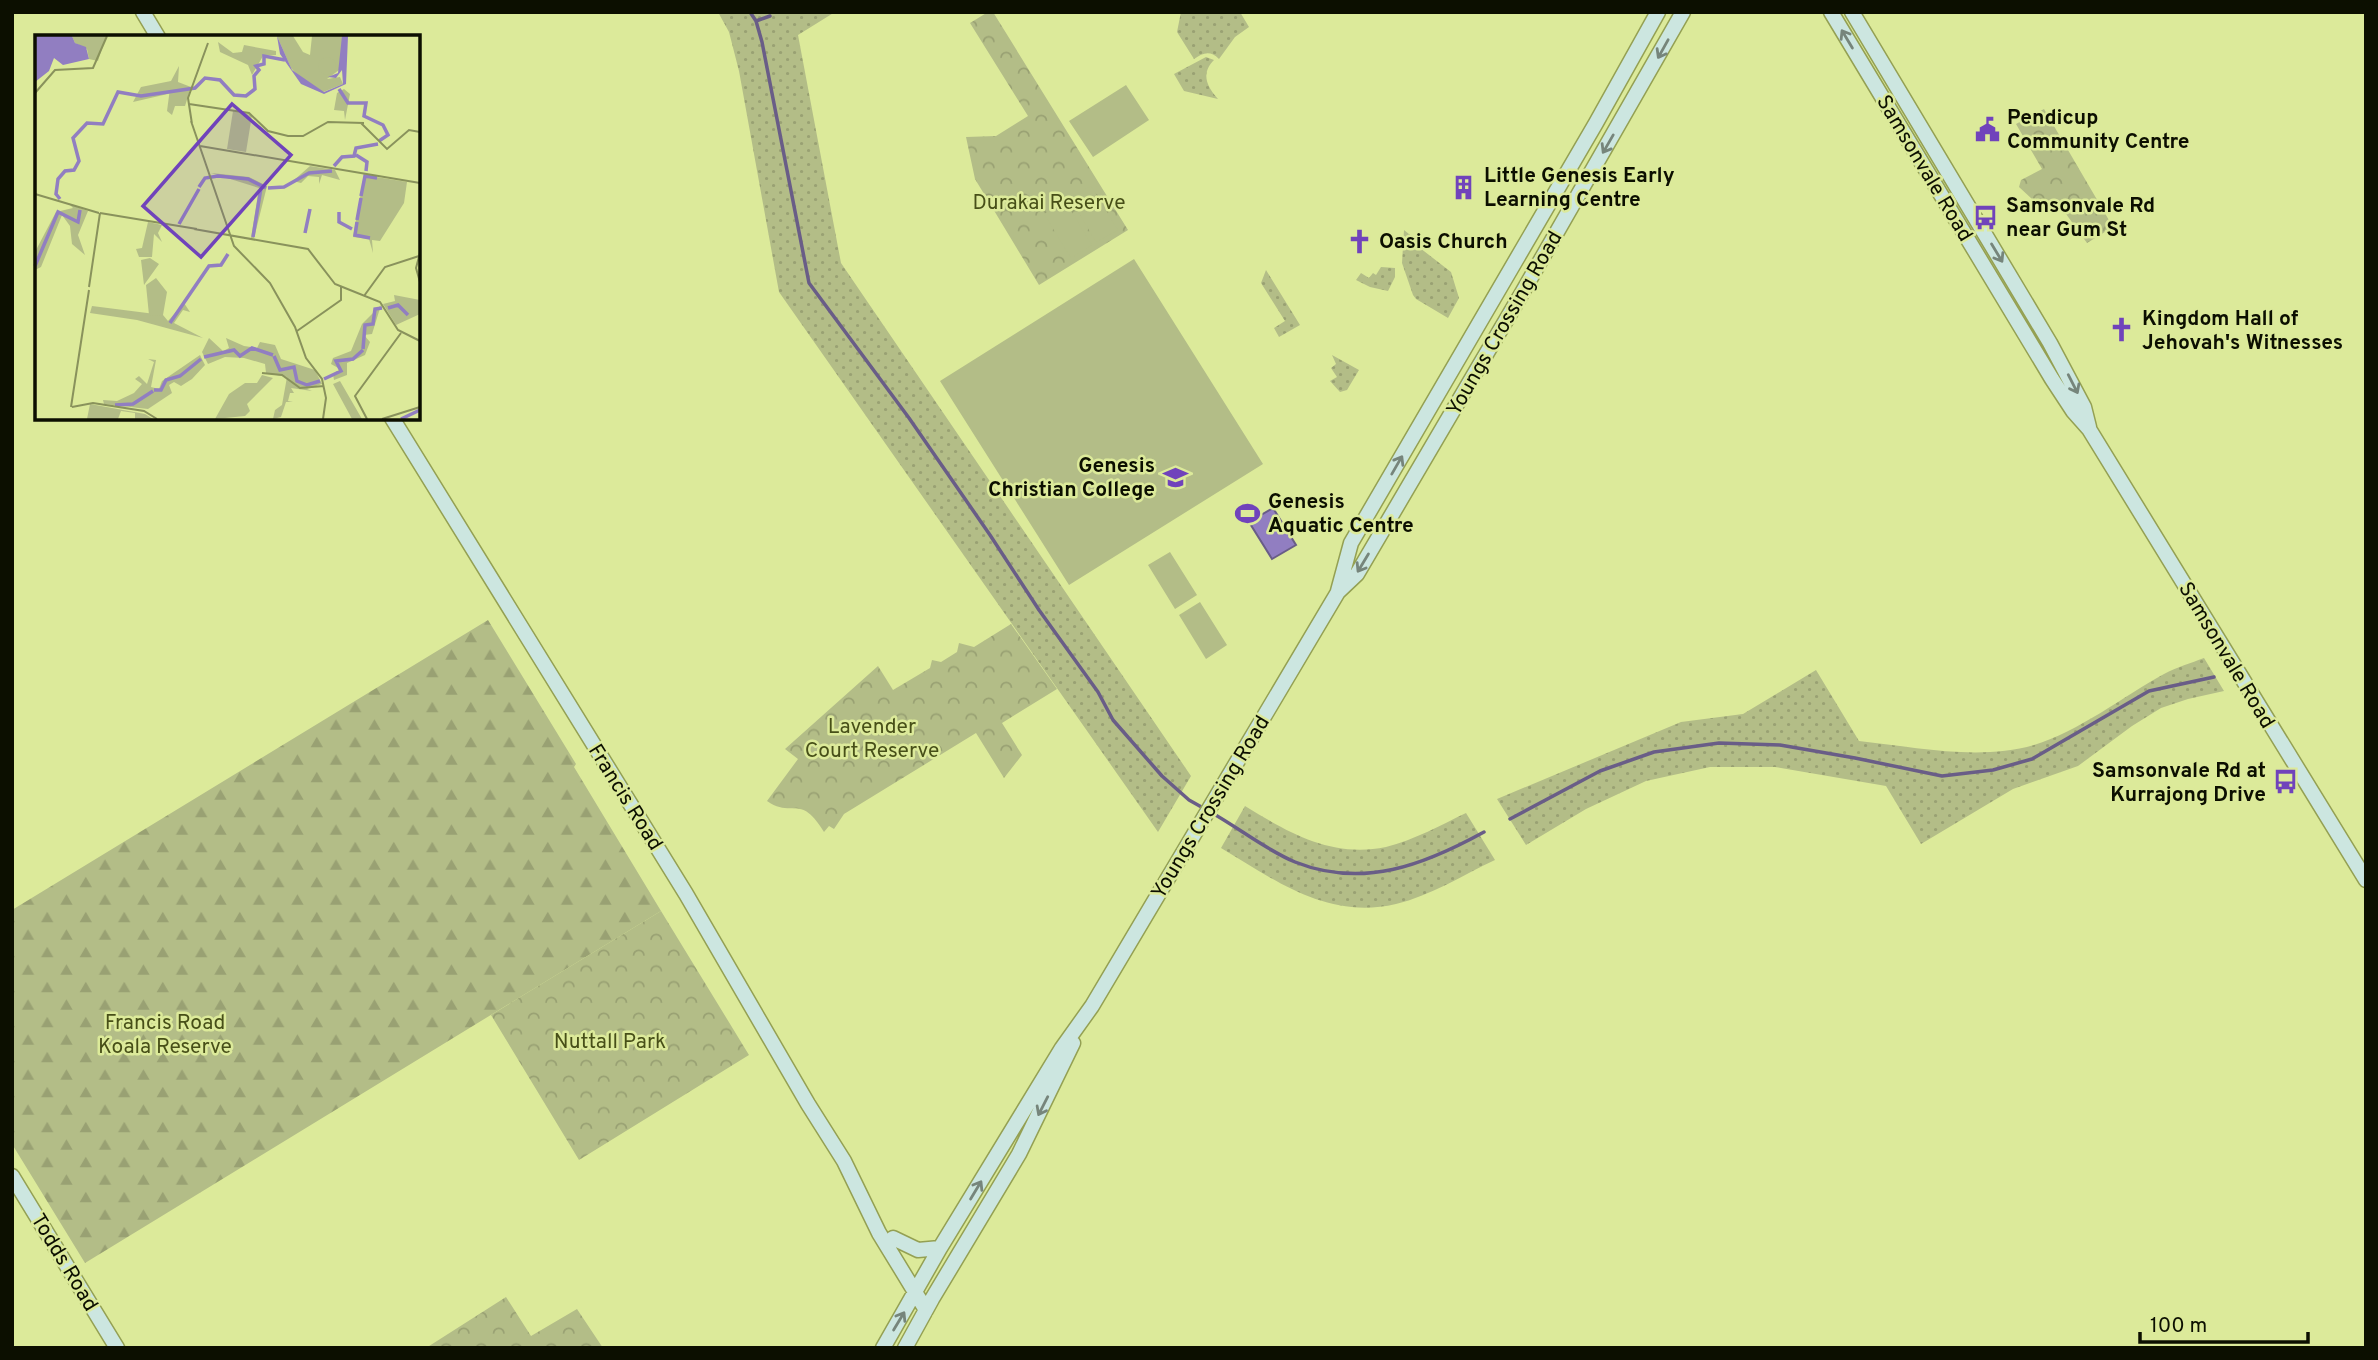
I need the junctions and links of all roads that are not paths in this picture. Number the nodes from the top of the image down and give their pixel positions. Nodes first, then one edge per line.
1 (143, 12) edge
2 (1658, 12) edge
3 (1683, 12) edge
4 (1831, 12) edge
5 (1852, 12) edge
6 (158, 35) edge
7 (392, 420) edge
8 (2089, 429) junction
9 (1338, 592) junction
10 (2366, 880) edge
11 (1082, 1022) junction
12 (12, 1176) edge
13 (854, 1180) junction
14 (893, 1238) junction
15 (940, 1248) junction
16 (918, 1288) junction
17 (929, 1304) junction
18 (117, 1348) edge
19 (883, 1348) edge
20 (905, 1348) edge

1 - 6 main road
9 -> 2 main road, Youngs Crossing Road
3 -> 9 main road, Youngs Crossing Road
8 -> 4 main road, Samsonvale Road
5 -> 8 main road, Samsonvale Road
7 - 13 main road, Francis Road
8 - 10 main road, Samsonvale Road
9 - 11 main road, Youngs Crossing Road
15 -> 11 main road, Youngs Crossing Road
11 -> 17 main road, Youngs Crossing Road
12 - 18 main road, Todds Road
13 - 14 main road, Francis Road
13 - 16 main road, Francis Road
14 - 15 main road
14 - 16 main road, Francis Road
15 - 16 main road, Youngs Crossing Road
16 - 17 main road, Francis Road
19 -> 16 main road, Youngs Crossing Road
17 - 20 main road, Youngs Crossing Road

